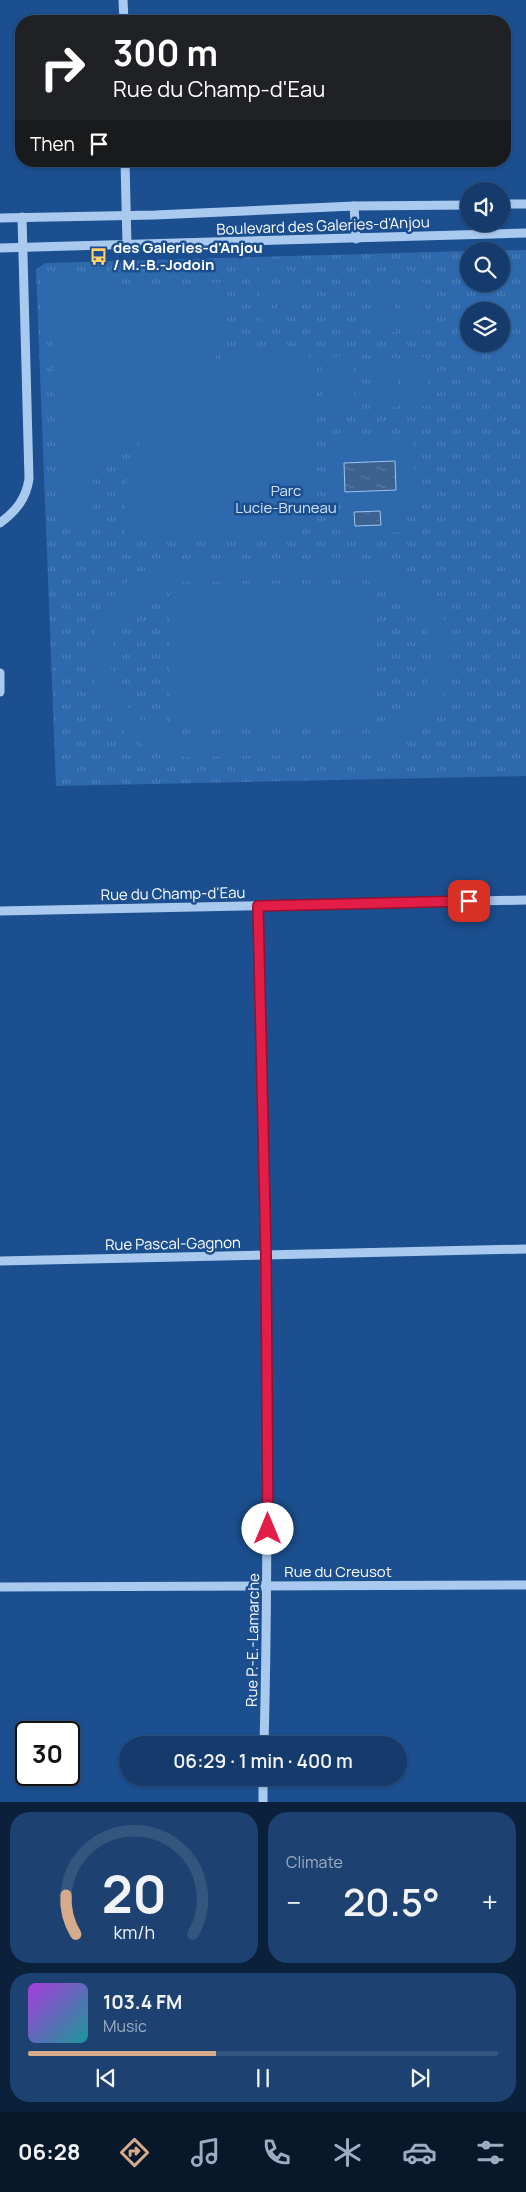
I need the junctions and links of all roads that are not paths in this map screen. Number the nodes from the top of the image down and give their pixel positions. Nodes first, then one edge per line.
1 (123, 0) edge
2 (124, 15) edge
3 (125, 167) edge
4 (510, 204) edge
5 (526, 204) edge
6 (460, 205) edge
7 (354, 206) junction
8 (126, 215) junction
9 (22, 217) junction
10 (0, 218) edge
11 (526, 233) edge
12 (356, 239) junction
13 (126, 245) junction
14 (0, 248) edge
15 (23, 248) junction
16 (0, 523) edge
17 (0, 673) edge
18 (0, 692) edge
19 (526, 900) edge
20 (258, 906) junction
21 (0, 911) edge
22 (526, 1250) edge
23 (266, 1256) junction
24 (0, 1261) edge
25 (526, 1585) edge
26 (268, 1586) junction
27 (0, 1587) edge
28 (264, 1736) edge
29 (263, 1786) edge
30 (263, 1802) edge

1 - 2 street
3 - 8 street
4 - 5 street
6 - 7 street, Boulevard des Galeries-d'Anjou
7 - 8 street, Boulevard des Galeries-d'Anjou
7 - 12 street
8 - 9 street, Boulevard des Galeries-d'Anjou
8 - 13 street
9 - 10 street, Boulevard des Galeries-d'Anjou
9 - 15 street
11 - 12 street, Boulevard des Galeries-d'Anjou
12 - 13 street, Boulevard des Galeries-d'Anjou
13 - 15 street, Boulevard des Galeries-d'Anjou
14 - 15 street, Boulevard des Galeries-d'Anjou
15 - 16 street
17 - 18 street
19 - 20 street, Rue du Champ-d'Eau
20 - 21 street, Rue du Champ-d'Eau
20 - 23 street, Rue P.-E.-Lamarche
22 - 23 street, Rue Pascal-Gagnon
23 - 24 street, Rue Pascal-Gagnon
23 - 26 street, Rue P.-E.-Lamarche
25 - 26 street, Rue du Creusot
26 - 27 street, Rue du Creusot
26 - 28 street, Rue P.-E.-Lamarche
29 - 30 street

